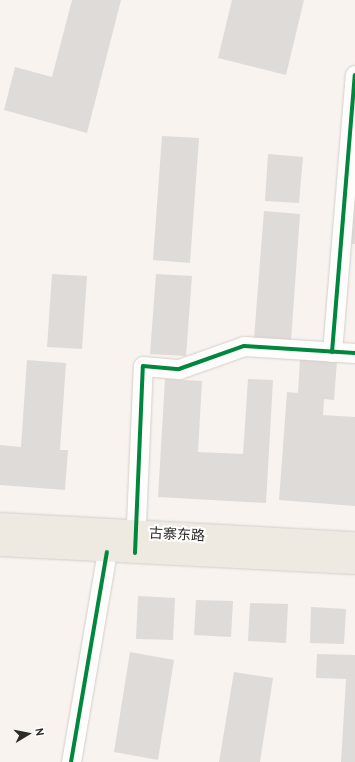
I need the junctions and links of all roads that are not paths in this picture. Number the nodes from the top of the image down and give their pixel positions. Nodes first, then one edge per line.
1 (355, 75) edge
2 (348, 251) edge
3 (332, 352) junction
4 (355, 353) edge
5 (0, 524) edge
6 (136, 531) junction
7 (355, 543) edge
8 (0, 545) edge
9 (107, 552) junction
10 (134, 553) junction
11 (355, 563) edge
12 (71, 762) edge

1 - 2 street
2 - 3 street
3 - 4 street
3 - 6 street
5 - 6 main road, 古寨东路
6 - 7 main road, 古寨东路
6 - 10 street
8 - 9 main road, 古寨东路
9 - 10 main road, 古寨东路
9 - 12 street
10 - 11 main road, 古寨东路

